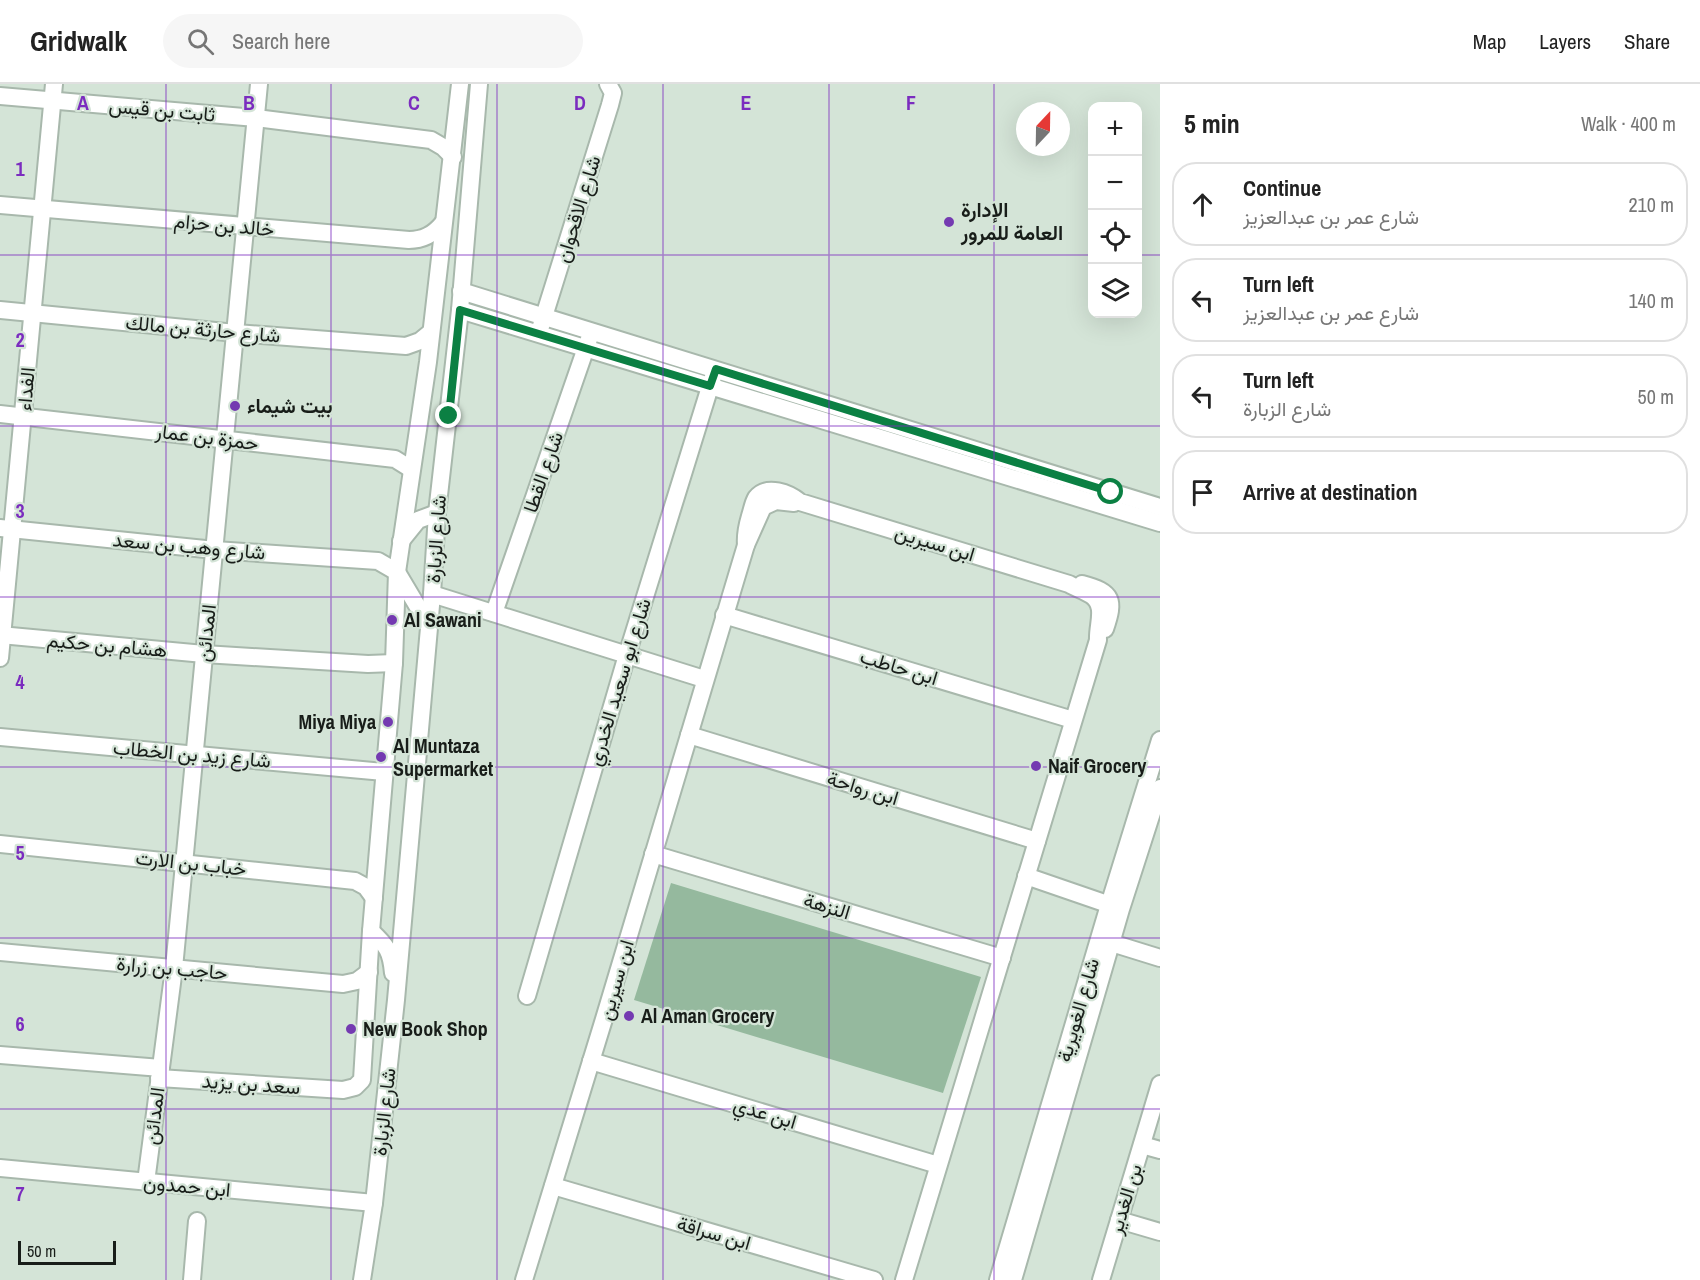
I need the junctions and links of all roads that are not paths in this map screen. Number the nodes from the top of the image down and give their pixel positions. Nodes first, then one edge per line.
1 (259, 84) edge
2 (460, 84) edge
3 (479, 84) edge
4 (608, 84) edge
5 (53, 92) edge
6 (0, 96) edge
7 (256, 118) junction
8 (456, 123) junction
9 (431, 140) junction
10 (453, 157) junction
11 (0, 205) edge
12 (42, 209) junction
13 (442, 223) junction
14 (246, 227) junction
15 (462, 291) junction
16 (0, 310) edge
17 (460, 310) junction
18 (33, 313) junction
19 (544, 316) junction
20 (591, 331) junction
21 (431, 332) junction
22 (236, 333) junction
23 (538, 334) junction
24 (406, 346) junction
25 (586, 348) junction
26 (428, 362) junction
27 (716, 369) junction
28 (710, 386) junction
29 (0, 414) edge
30 (23, 416) junction
31 (225, 439) junction
32 (411, 470) junction
33 (1160, 507) edge
34 (437, 513) junction
35 (1160, 523) edge
36 (6, 529) edge
37 (401, 541) junction
38 (214, 550) junction
39 (378, 561) junction
40 (397, 572) junction
41 (432, 594) junction
42 (494, 614) junction
43 (724, 615) junction
44 (428, 624) junction
45 (1, 635) edge
46 (204, 654) junction
47 (627, 655) junction
48 (0, 658) edge
49 (394, 663) junction
50 (704, 679) junction
51 (1073, 720) junction
52 (689, 735) junction
53 (0, 737) edge
54 (1160, 740) edge
55 (195, 754) junction
56 (384, 772) junction
57 (1160, 788) edge
58 (1037, 841) junction
59 (0, 844) edge
60 (653, 854) junction
61 (184, 862) junction
62 (1026, 876) junction
63 (374, 898) junction
64 (1115, 907) junction
65 (371, 931) junction
66 (1106, 941) junction
67 (0, 952) edge
68 (1002, 958) junction
69 (1160, 958) edge
70 (174, 968) junction
71 (369, 972) junction
72 (343, 984) junction
73 (527, 996) dead end
74 (396, 1000) junction
75 (368, 1001) junction
76 (0, 1055) edge
77 (591, 1061) junction
78 (160, 1073) junction
79 (1160, 1084) edge
80 (343, 1090) joint
81 (1142, 1145) junction
82 (1160, 1150) edge
83 (938, 1165) junction
84 (0, 1168) edge
85 (146, 1182) junction
86 (553, 1186) junction
87 (374, 1203) junction
88 (1024, 1219) junction
89 (1119, 1220) junction
90 (197, 1221) dead end
91 (1160, 1232) edge
92 (192, 1280) edge
93 (362, 1280) edge
94 (524, 1280) edge
95 (874, 1280) edge
96 (904, 1280) edge
97 (998, 1280) edge
98 (1013, 1280) edge
99 (1101, 1280) edge

1 - 7 street, المدائن
2 - 8 street, شارع الزبارة
3 - 15 street, شارع الزبارة
4 - 19 street, شارع الاقحوان
5 - 6 street, ثابت بن قيس
5 - 7 street, ثابت بن قيس
5 - 12 street, الفداء
7 - 9 street, ثابت بن قيس
7 - 14 street, المدائن
8 - 9 street
8 - 10 street, شارع الزبارة
9 - 10 street
10 - 13 street, شارع الزبارة
11 - 12 street, خالد بن حزام
12 - 14 street, خالد بن حزام
12 - 18 street, الفداء
13 - 14 street, خالد بن حزام
13 - 21 street, شارع الزبارة
14 - 22 street, المدائن
15 - 17 street, شارع الزبارة
15 - 19 street
16 - 18 street, شارع حارثة بن مالك
17 - 23 street
17 - 34 street, شارع الزبارة
18 - 22 street, شارع حارثة بن مالك
18 - 30 street, الفداء
19 - 20 street
19 - 23 street, شارع الاقحوان
20 - 25 street, شارع القطا
20 - 27 street
21 - 24 street
21 - 26 street, شارع الزبارة
22 - 24 street, شارع حارثة بن مالك
22 - 31 street, المدائن
23 - 25 street
24 - 26 street
25 - 28 street
25 - 42 street, شارع القطا
26 - 32 street, شارع الزبارة
27 - 28 street, شارع ابو سعيد الخدري
27 - 33 street
28 - 35 street
28 - 47 street, شارع ابو سعيد الخدري
29 - 30 street, حمزة بن عمار
30 - 31 street, حمزة بن عمار
30 - 36 street, الفداء
31 - 32 street, حمزة بن عمار
31 - 38 street, المدائن
32 - 37 street, شارع الزبارة
34 - 37 street
34 - 41 street, شارع الزبارة
36 - 38 street, شارع وهب بن سعد
36 - 45 street, الفداء
37 - 39 street
37 - 40 street, شارع الزبارة
38 - 39 street, شارع وهب بن سعد
38 - 46 street, المدائن
39 - 40 street, شارع وهب بن سعد
40 - 44 street, شارع وهب بن سعد
40 - 49 street, شارع الزبارة
41 - 42 street
41 - 44 street, شارع الزبارة
42 - 47 street
43 - 50 street, ابن سيرين
43 - 51 street, ابن حاطب
43 - 51 street, ابن سيرين
44 - 74 street, شارع الزبارة
45 - 46 street, هشام بن حكيم
45 - 48 street, الفداء
46 - 49 street, هشام بن حكيم
46 - 55 street, المدائن
47 - 50 street
47 - 73 street, شارع ابو سعيد الخدري
49 - 56 street, شارع الزبارة
50 - 52 street, ابن سيرين
51 - 58 street, ابن سيرين
52 - 58 street, ابن رواحة
52 - 60 street, ابن سيرين
53 - 55 street, شارع زيد بن الخطاب
54 - 64 street, شارع الغويرية
55 - 56 street, شارع زيد بن الخطاب
55 - 61 street, المدائن
56 - 63 street, شارع الزبارة
57 - 64 street, شارع الغويرية
58 - 62 street, ابن سيرين
59 - 61 street, خباب بن الارت
60 - 68 street, النزهة
60 - 77 street, ابن سيرين
61 - 63 street, خباب بن الارت
61 - 70 street, المدائن
62 - 64 street
62 - 68 street, ابن سيرين
63 - 65 street, شارع الزبارة
64 - 66 street, شارع الغويرية
65 - 71 street, شارع الزبارة
65 - 74 street
66 - 69 street
66 - 88 street, شارع الغويرية
67 - 70 street, حاجب بن زرارة
68 - 83 street, ابن سيرين
70 - 72 street, حاجب بن زرارة
70 - 78 street, المدائن
71 - 72 street
71 - 75 street, شارع الزبارة
72 - 75 street, حاجب بن زرارة
74 - 87 street, شارع الزبارة
75 - 80 street, شارع الزبارة
76 - 78 street, سعد بن يزيد
77 - 83 street, ابن عدي
77 - 86 street, ابن سيرين
78 - 80 street, سعد بن يزيد
78 - 85 street, المدائن
79 - 81 street, بن الغدير
81 - 82 street
81 - 89 street, بن الغدير
83 - 96 street, ابن سيرين
84 - 85 street, ابن حمدون
85 - 87 street, ابن حمدون
86 - 94 street, ابن سيرين
86 - 95 street, ابن سراقة
87 - 93 street, شارع الزبارة
88 - 97 street, شارع الغويرية
88 - 98 street, شارع الغويرية
89 - 91 street
89 - 99 street, بن الغدير
90 - 92 street

